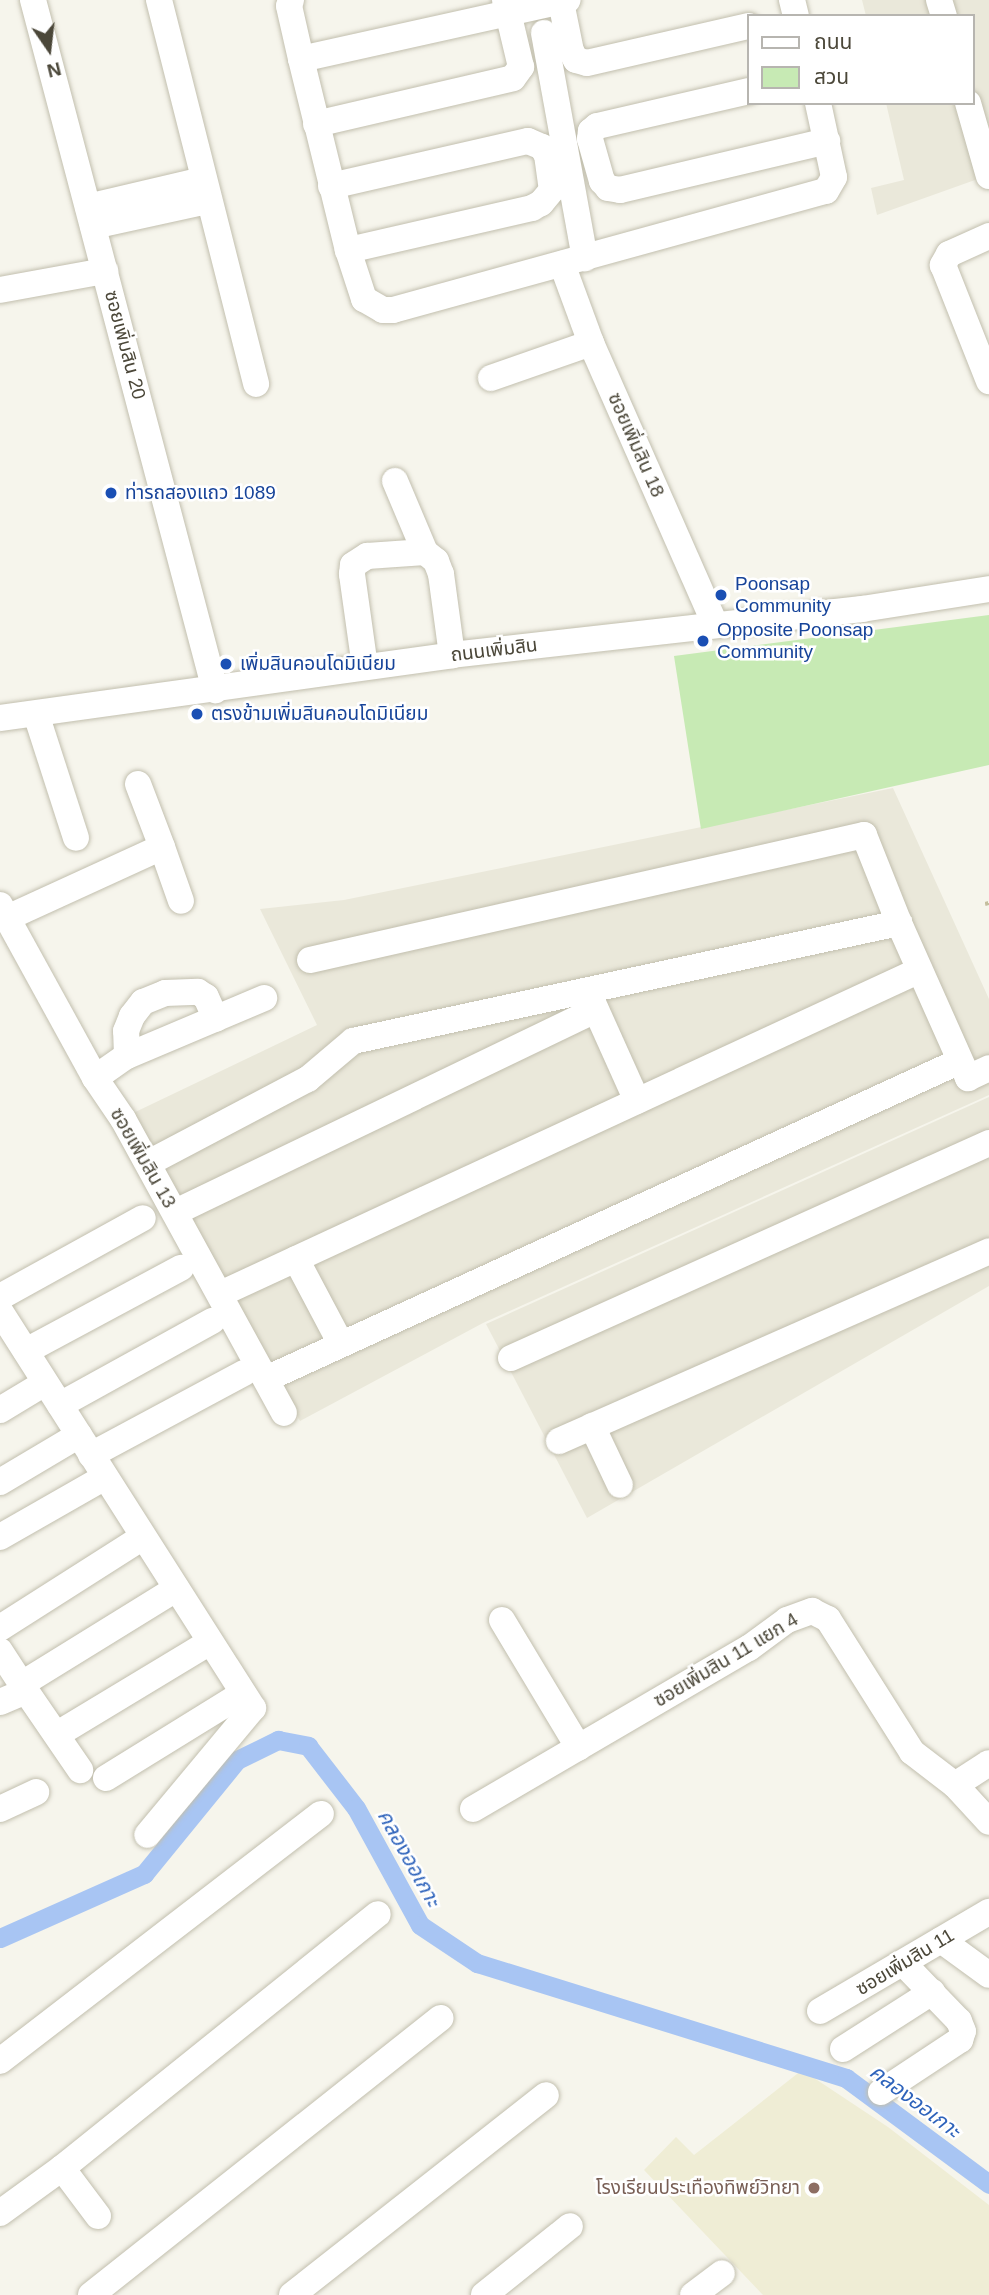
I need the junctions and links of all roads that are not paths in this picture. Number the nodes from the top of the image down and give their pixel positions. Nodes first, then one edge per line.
1 (33, 0) edge
2 (159, 0) edge
3 (291, 0) edge
4 (564, 1) edge
5 (507, 6) edge
6 (748, 26) edge
7 (544, 33) dead end
8 (301, 59) junction
9 (748, 91) edge
10 (818, 105) edge
11 (969, 105) edge
12 (316, 124) junction
13 (827, 141) junction
14 (989, 176) edge
15 (602, 181) junction
16 (331, 186) junction
17 (562, 189) junction
18 (205, 190) junction
19 (90, 217) junction
20 (989, 236) edge
21 (348, 250) junction
22 (576, 253) junction
23 (105, 271) junction
24 (0, 289) edge
25 (591, 343) junction
26 (491, 378) dead end
27 (989, 381) edge
28 (256, 384) dead end
29 (395, 481) dead end
30 (425, 552) junction
31 (989, 589) edge
32 (715, 624) junction
33 (452, 655) junction
34 (365, 667) junction
35 (215, 691) junction
36 (36, 714) junction
37 (0, 718) edge
38 (138, 783) dead end
39 (76, 838) dead end
40 (162, 847) junction
41 (181, 901) dead end
42 (3, 912) edge
43 (899, 923) junction
44 (310, 960) dead end
45 (920, 970) junction
46 (264, 998) dead end
47 (592, 1000) junction
48 (216, 1019) junction
49 (127, 1056) junction
50 (960, 1061) junction
51 (989, 1068) edge
52 (95, 1078) junction
53 (637, 1101) junction
54 (989, 1143) edge
55 (156, 1159) dead end
56 (184, 1208) dead end
57 (143, 1218) dead end
58 (989, 1251) edge
59 (296, 1259) junction
60 (181, 1268) dead end
61 (229, 1290) dead end
62 (0, 1297) edge
63 (212, 1321) dead end
64 (10, 1333) edge
65 (341, 1345) junction
66 (511, 1358) dead end
67 (244, 1373) dead end
68 (277, 1374) dead end
69 (45, 1382) junction
70 (60, 1405) junction
71 (0, 1410) edge
72 (284, 1413) dead end
73 (592, 1426) junction
74 (559, 1441) dead end
75 (85, 1445) junction
76 (105, 1477) junction
77 (0, 1482) edge
78 (620, 1485) dead end
79 (0, 1537) edge
80 (143, 1537) junction
81 (176, 1589) junction
82 (502, 1620) dead end
83 (0, 1628) edge
84 (209, 1642) junction
85 (0, 1651) edge
86 (12, 1692) edge
87 (242, 1694) junction
88 (66, 1729) dead end
89 (579, 1748) junction
90 (989, 1763) edge
91 (80, 1770) dead end
92 (106, 1778) dead end
93 (954, 1785) junction
94 (36, 1792) dead end
95 (0, 1809) edge
96 (472, 1809) dead end
97 (321, 1814) dead end
98 (989, 1822) edge
99 (147, 1835) dead end
100 (989, 1912) edge
101 (379, 1914) dead end
102 (942, 1940) junction
103 (903, 1963) junction
104 (989, 1975) edge
105 (932, 1992) junction
106 (820, 2011) dead end
107 (440, 2018) dead end
108 (844, 2049) dead end
109 (0, 2061) edge
110 (881, 2092) dead end
111 (546, 2095) dead end
112 (62, 2168) junction
113 (0, 2213) edge
114 (98, 2216) dead end
115 (570, 2227) dead end
116 (722, 2273) dead end
117 (91, 2295) edge
118 (292, 2295) edge
119 (484, 2295) edge
120 (693, 2295) edge

1 - 19 street, ซอยเพิ่มสิน 20
2 - 18 street
3 - 8 street
4 - 5 street
4 - 6 street
5 - 8 street
5 - 12 street
7 - 17 street
8 - 12 street
9 - 15 street
10 - 13 street
11 - 14 street
12 - 16 street
13 - 15 street
13 - 22 street
15 - 17 street
16 - 17 street
16 - 21 street
17 - 21 street
17 - 22 street, ซอยเพิ่มสิน 18
18 - 19 street
18 - 28 street
19 - 23 street, ซอยเพิ่มสิน 20
20 - 27 street
21 - 22 street
22 - 25 street, ซอยเพิ่มสิน 18
23 - 24 street
23 - 35 street, ซอยเพิ่มสิน 20
25 - 26 street
25 - 32 street, ซอยเพิ่มสิน 18
29 - 30 street
30 - 33 street
30 - 34 street
31 - 32 street, ถนนเพิ่มสิน
32 - 33 street, ถนนเพิ่มสิน
33 - 34 street, ถนนเพิ่มสิน
34 - 35 street, ถนนเพิ่มสิน
35 - 36 street, ถนนเพิ่มสิน
36 - 37 street, ถนนเพิ่มสิน
36 - 39 street
38 - 40 street
40 - 41 street
40 - 42 street
42 - 52 street, ซอยเพิ่มสิน 13
43 - 44 street
43 - 45 street
43 - 47 street
45 - 50 street
45 - 53 street
46 - 48 street
47 - 53 street
47 - 55 street
47 - 56 street
48 - 49 street
48 - 49 street
49 - 52 street
50 - 51 street
50 - 65 street
52 - 72 street, ซอยเพิ่มสิน 13
53 - 59 street
54 - 66 street
57 - 62 street
58 - 73 street
59 - 61 street
59 - 65 street
60 - 64 street
63 - 70 street
64 - 69 street
65 - 68 street
67 - 75 street
69 - 70 street
69 - 71 street
70 - 75 street
73 - 74 street
73 - 78 street
75 - 76 street
75 - 77 street
76 - 79 street
76 - 80 street
80 - 81 street
80 - 83 street
81 - 84 street
81 - 86 street
82 - 89 street
84 - 87 street
84 - 88 street
85 - 86 street
86 - 91 street
87 - 92 street
87 - 99 street
89 - 93 street, ซอยเพิ่มสิน 11 แยก 4
89 - 96 street, ซอยเพิ่มสิน 11 แยก 4
90 - 93 street
93 - 98 street, ซอยเพิ่มสิน 11 แยก 4
94 - 95 street
97 - 109 street
100 - 102 street, ซอยเพิ่มสิน 11
101 - 112 street
102 - 103 street, ซอยเพิ่มสิน 11
102 - 104 street
103 - 105 street
103 - 106 street, ซอยเพิ่มสิน 11
105 - 108 street
105 - 110 street
107 - 117 street
111 - 118 street
112 - 113 street
112 - 114 street
115 - 119 street
116 - 120 street

